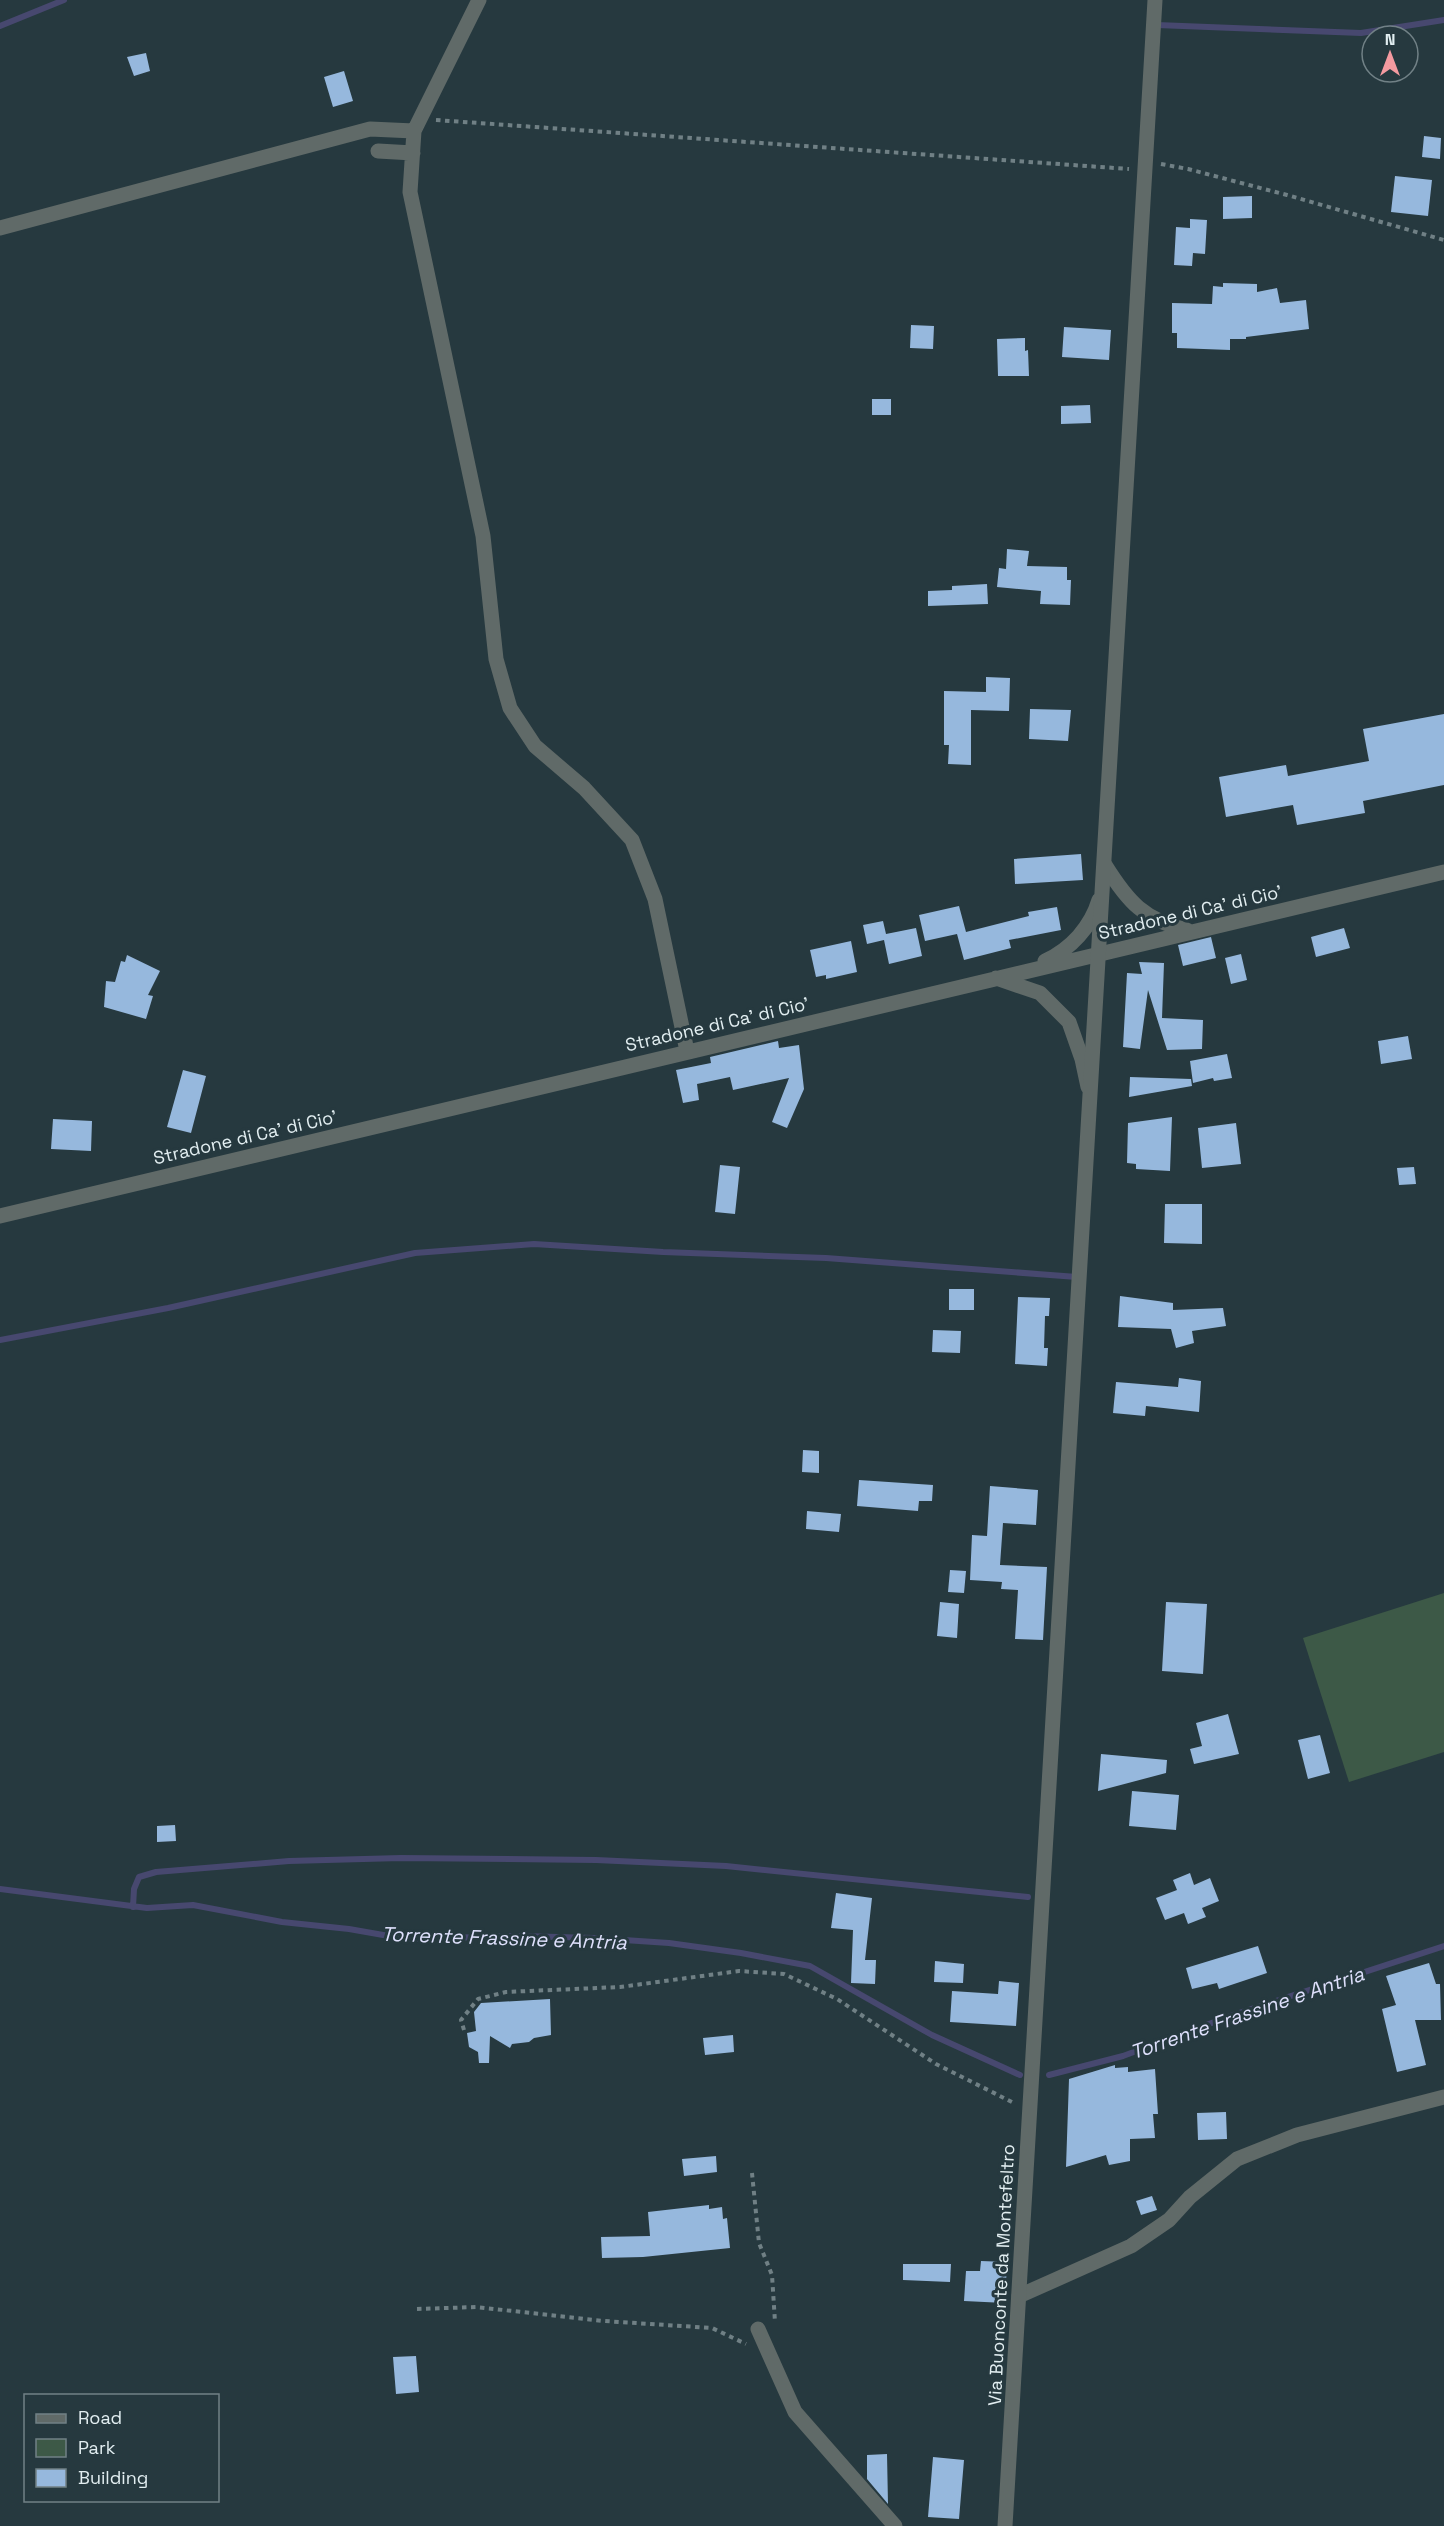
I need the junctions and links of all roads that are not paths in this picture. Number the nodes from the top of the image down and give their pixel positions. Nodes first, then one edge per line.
1 (479, 0) edge
2 (1155, 0) edge
3 (417, 125) junction
4 (378, 151) dead end
5 (413, 153) junction
6 (0, 228) edge
7 (1105, 865) junction
8 (1444, 872) edge
9 (1104, 883) junction
10 (1193, 931) junction
11 (1099, 953) junction
12 (1026, 971) junction
13 (996, 978) junction
14 (687, 1051) junction
15 (1091, 1100) junction
16 (0, 1216) edge
17 (1444, 2097) edge
18 (1019, 2296) junction
19 (758, 2329) dead end
20 (895, 2526) edge
21 (1005, 2526) edge

1 - 3 street
2 - 7 street
3 - 5 street
3 - 6 street
4 - 5 street
5 - 14 street
7 - 9 street
7 - 10 street
8 - 10 street, Stradone di Ca' di Cio'
9 - 11 street, Via Buonconte da Montefeltro
9 - 12 street
10 - 11 street, Stradone di Ca' di Cio'
11 - 12 street, Stradone di Ca' di Cio'
11 - 15 street, Via Buonconte da Montefeltro
12 - 13 street, Stradone di Ca' di Cio'
13 - 14 street, Stradone di Ca' di Cio'
13 - 15 street
14 - 16 street, Stradone di Ca' di Cio'
15 - 18 street, Via Buonconte da Montefeltro
17 - 18 street
18 - 21 street, Via Buonconte da Montefeltro
19 - 20 street

